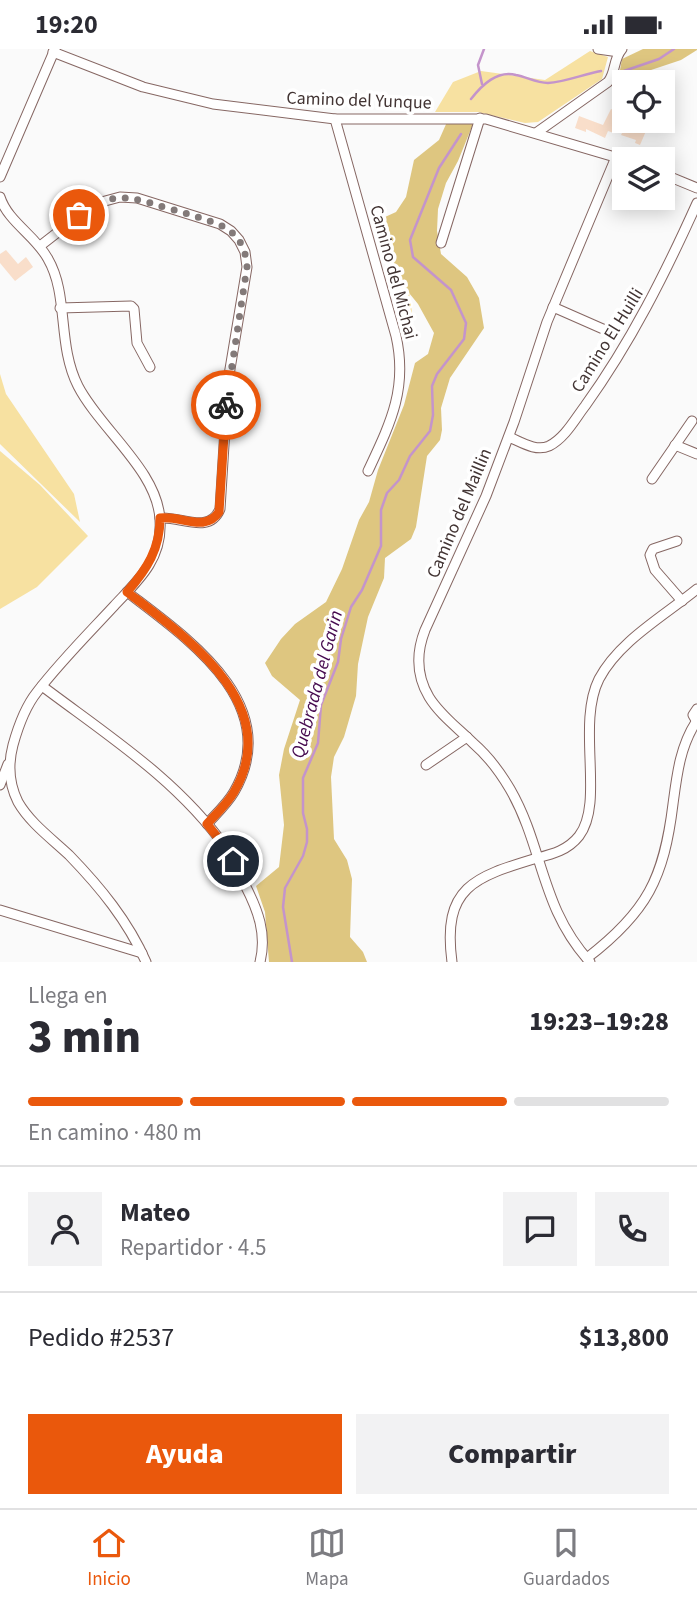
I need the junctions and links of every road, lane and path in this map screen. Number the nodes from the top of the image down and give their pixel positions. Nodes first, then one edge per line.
1 (598, 49) edge
2 (54, 51) edge
3 (620, 51) edge
4 (480, 118) junction
5 (335, 119) junction
6 (536, 133) junction
7 (612, 156) edge
8 (612, 176) edge
9 (0, 177) edge
10 (675, 179) edge
11 (697, 188) edge
12 (0, 197) edge
13 (697, 203) edge
14 (442, 243) dead end
15 (40, 246) junction
16 (553, 307) junction
17 (60, 308) junction
18 (603, 329) dead end
19 (150, 367) dead end
20 (692, 421) dead end
21 (509, 437) junction
22 (675, 446) junction
23 (697, 454) edge
24 (368, 471) dead end
25 (652, 479) dead end
26 (160, 518) junction
27 (677, 541) dead end
28 (697, 589) edge
29 (127, 592) junction
30 (689, 598) edge
31 (42, 686) junction
32 (697, 709) edge
33 (696, 722) edge
34 (467, 737) junction
35 (11, 756) junction
36 (426, 765) dead end
37 (0, 785) edge
38 (207, 824) junction
39 (537, 858) junction
40 (0, 910) edge
41 (144, 957) edge
42 (589, 960) edge
43 (260, 962) edge
44 (452, 962) edge

1 - 3 street
2 - 5 street, Camino del Yunque
2 - 9 street
3 - 6 street
4 - 5 street, Camino del Yunque
4 - 6 street, Camino del Yunque
4 - 14 street
5 - 24 street, Camino del Michai
6 - 7 street, Camino del Yunque
8 - 16 street, Camino del Maillin
10 - 11 street
12 - 15 street
13 - 21 street, Camino El Huilli
15 - 17 street
15 - 26 street
16 - 18 street
16 - 21 street, Camino del Maillin
17 - 19 street
17 - 26 street
20 - 22 street
21 - 34 street, Camino del Maillin
22 - 23 street
22 - 25 street
26 - 29 street
27 - 30 street
28 - 30 street
29 - 31 street
29 - 38 street
30 - 39 street
31 - 35 street
31 - 38 street
32 - 33 street
33 - 42 street
34 - 36 street
34 - 39 street, Camino del Maillin
35 - 37 street
35 - 41 street
38 - 43 street
39 - 42 street, Camino del Maillin
39 - 44 street
40 - 41 street

